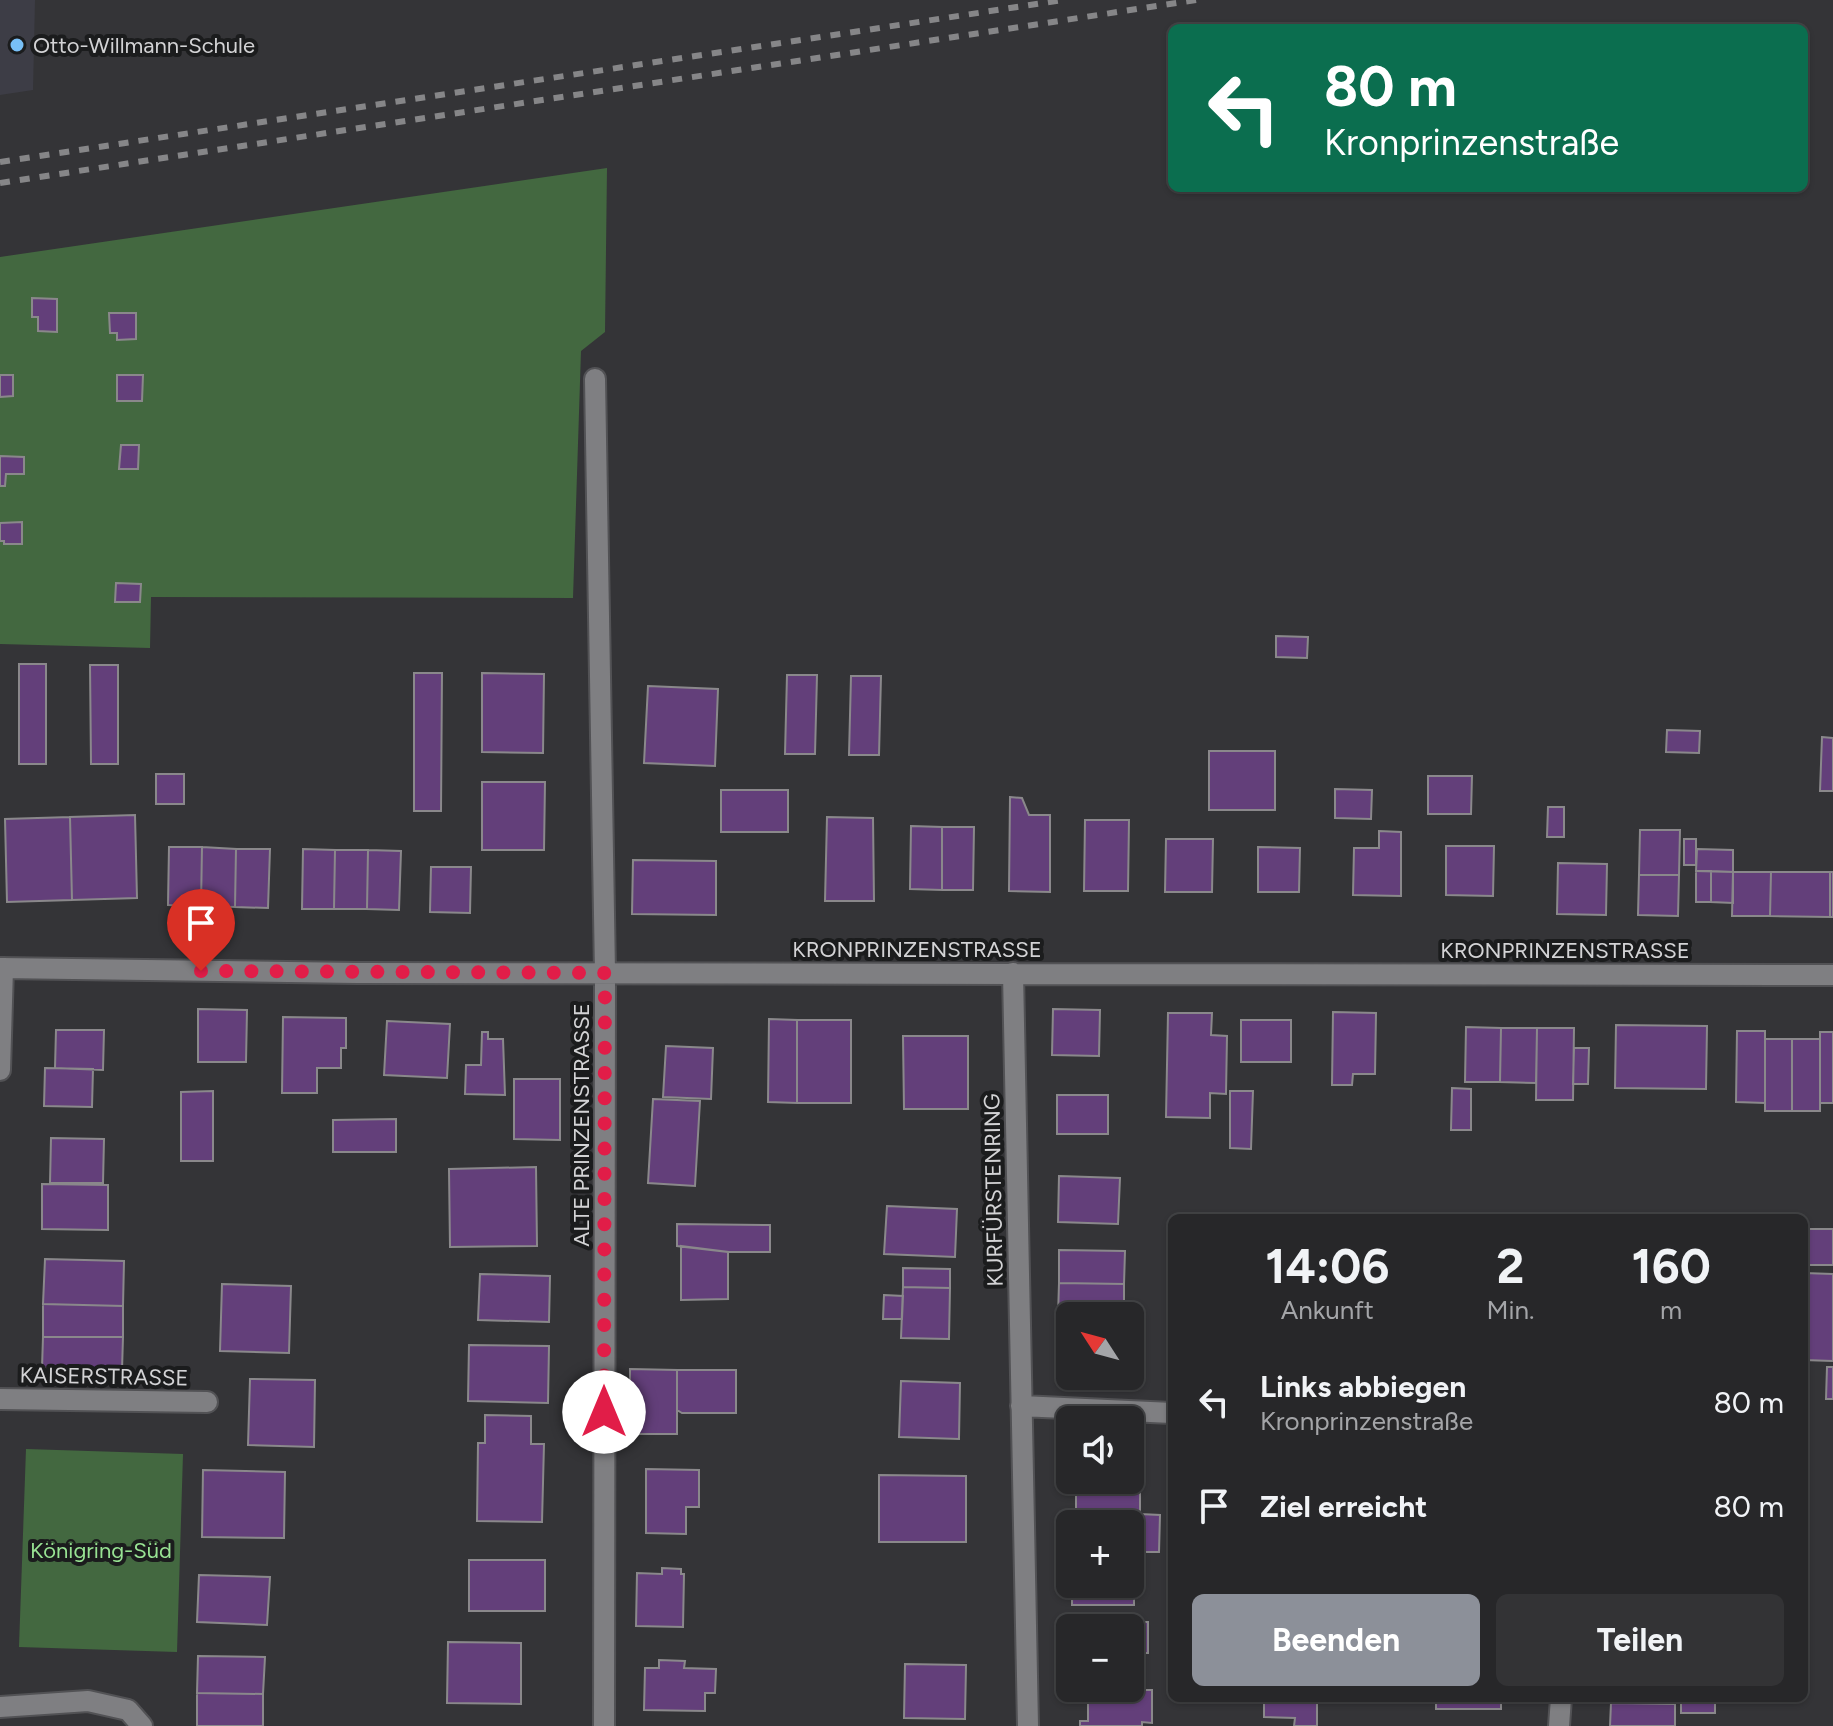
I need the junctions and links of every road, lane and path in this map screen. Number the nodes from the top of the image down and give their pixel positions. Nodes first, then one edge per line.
1 (595, 379) dead end
2 (1, 968) edge
3 (605, 973) junction
4 (1013, 973) junction
5 (1833, 975) edge
6 (0, 1070) edge
7 (0, 1399) edge
8 (207, 1402) dead end
9 (1021, 1406) junction
10 (1168, 1413) edge
11 (1561, 1702) edge
12 (0, 1707) edge
13 (142, 1726) edge
14 (604, 1726) edge
15 (1028, 1726) edge
16 (1559, 1726) edge

1 - 3 street, ALTE PRINZENSTRASSE
2 - 3 street, KRONPRINZENSTRASSE
2 - 6 street
3 - 4 street, KRONPRINZENSTRASSE
3 - 14 street, ALTE PRINZENSTRASSE
4 - 5 street, KRONPRINZENSTRASSE
4 - 9 street, KURFÜRSTENRING
7 - 8 street, KAISERSTRASSE
9 - 10 street
9 - 15 street, KURFÜRSTENRING
11 - 16 street
12 - 13 street

